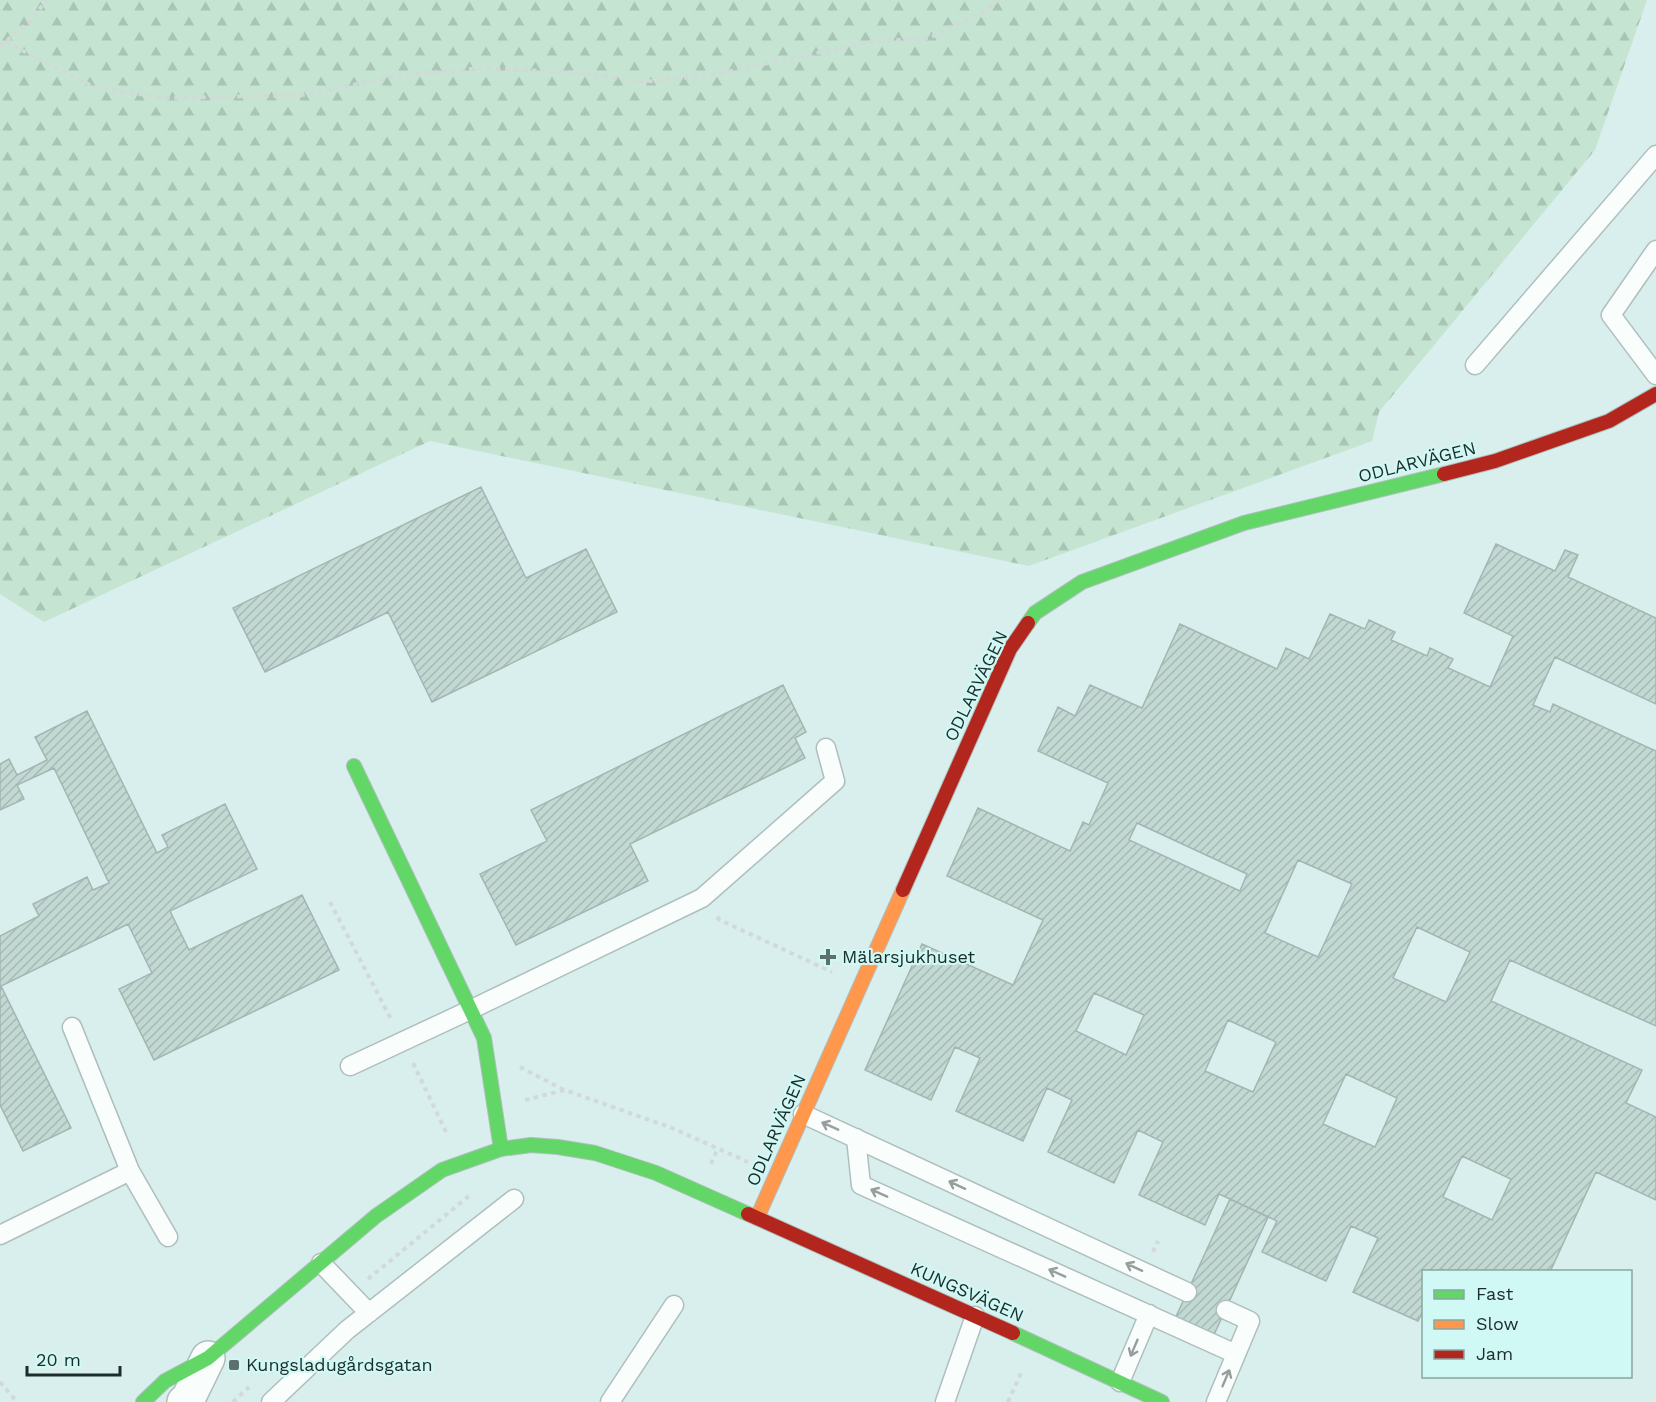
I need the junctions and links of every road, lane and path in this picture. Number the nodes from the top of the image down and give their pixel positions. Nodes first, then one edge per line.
1 (47, 0) edge
2 (998, 0) edge
3 (6, 42) junction
4 (0, 46) edge
5 (1656, 155) edge
6 (1656, 250) edge
7 (1474, 365) dead end
8 (1656, 375) edge
9 (1656, 393) edge
10 (826, 748) dead end
11 (354, 766) dead end
12 (702, 898) junction
13 (835, 974) dead end
14 (471, 1010) junction
15 (72, 1027) dead end
16 (486, 1049) junction
17 (350, 1066) dead end
18 (565, 1090) junction
19 (494, 1107) junction
20 (803, 1114) junction
21 (856, 1138) junction
22 (501, 1149) junction
23 (130, 1171) junction
24 (776, 1174) junction
25 (473, 1193) dead end
26 (514, 1199) dead end
27 (757, 1218) junction
28 (0, 1235) edge
29 (168, 1237) dead end
30 (321, 1263) junction
31 (1187, 1292) dead end
32 (350, 1294) junction
33 (674, 1305) dead end
34 (1226, 1310) dead end
35 (369, 1313) junction
36 (1149, 1314) junction
37 (975, 1316) junction
38 (1236, 1354) junction
39 (208, 1358) junction
40 (1026, 1362) dead end
41 (0, 1382) edge
42 (1120, 1382) junction
43 (249, 1386) dead end
44 (17, 1402) edge
45 (143, 1402) edge
46 (184, 1402) edge
47 (233, 1402) edge
48 (271, 1402) edge
49 (610, 1402) edge
50 (945, 1402) edge
51 (1008, 1402) edge
52 (1162, 1402) edge
53 (1216, 1402) edge

1 - 3 path
2 - 3 path
3 - 4 path
5 - 7 lane
6 - 8 lane
9 - 20 street, ODLARVÄGEN
10 - 12 lane
11 - 14 street
12 - 13 path
12 - 14 lane
14 - 16 street
14 - 17 lane
15 - 23 lane
16 - 18 path
16 - 19 street
18 - 19 path
18 - 24 path
19 - 22 street
21 -> 20 lane
20 - 24 street, ODLARVÄGEN
31 -> 21 lane
36 -> 21 lane
22 - 27 street
22 - 30 street
23 - 28 lane
23 - 29 lane
24 - 27 street, ODLARVÄGEN
25 - 32 path
26 - 35 lane
27 - 37 street, KUNGSVÄGEN
30 - 32 lane
30 - 39 street
32 - 35 lane
33 - 49 lane
34 - 38 lane
35 - 48 lane
36 - 38 lane
36 -> 42 lane
37 - 42 street, KUNGSVÄGEN
37 - 50 lane
53 -> 38 lane
39 - 45 street
39 - 46 street
40 - 51 path
41 - 44 path
42 - 52 street, KUNGSVÄGEN
43 - 47 path

